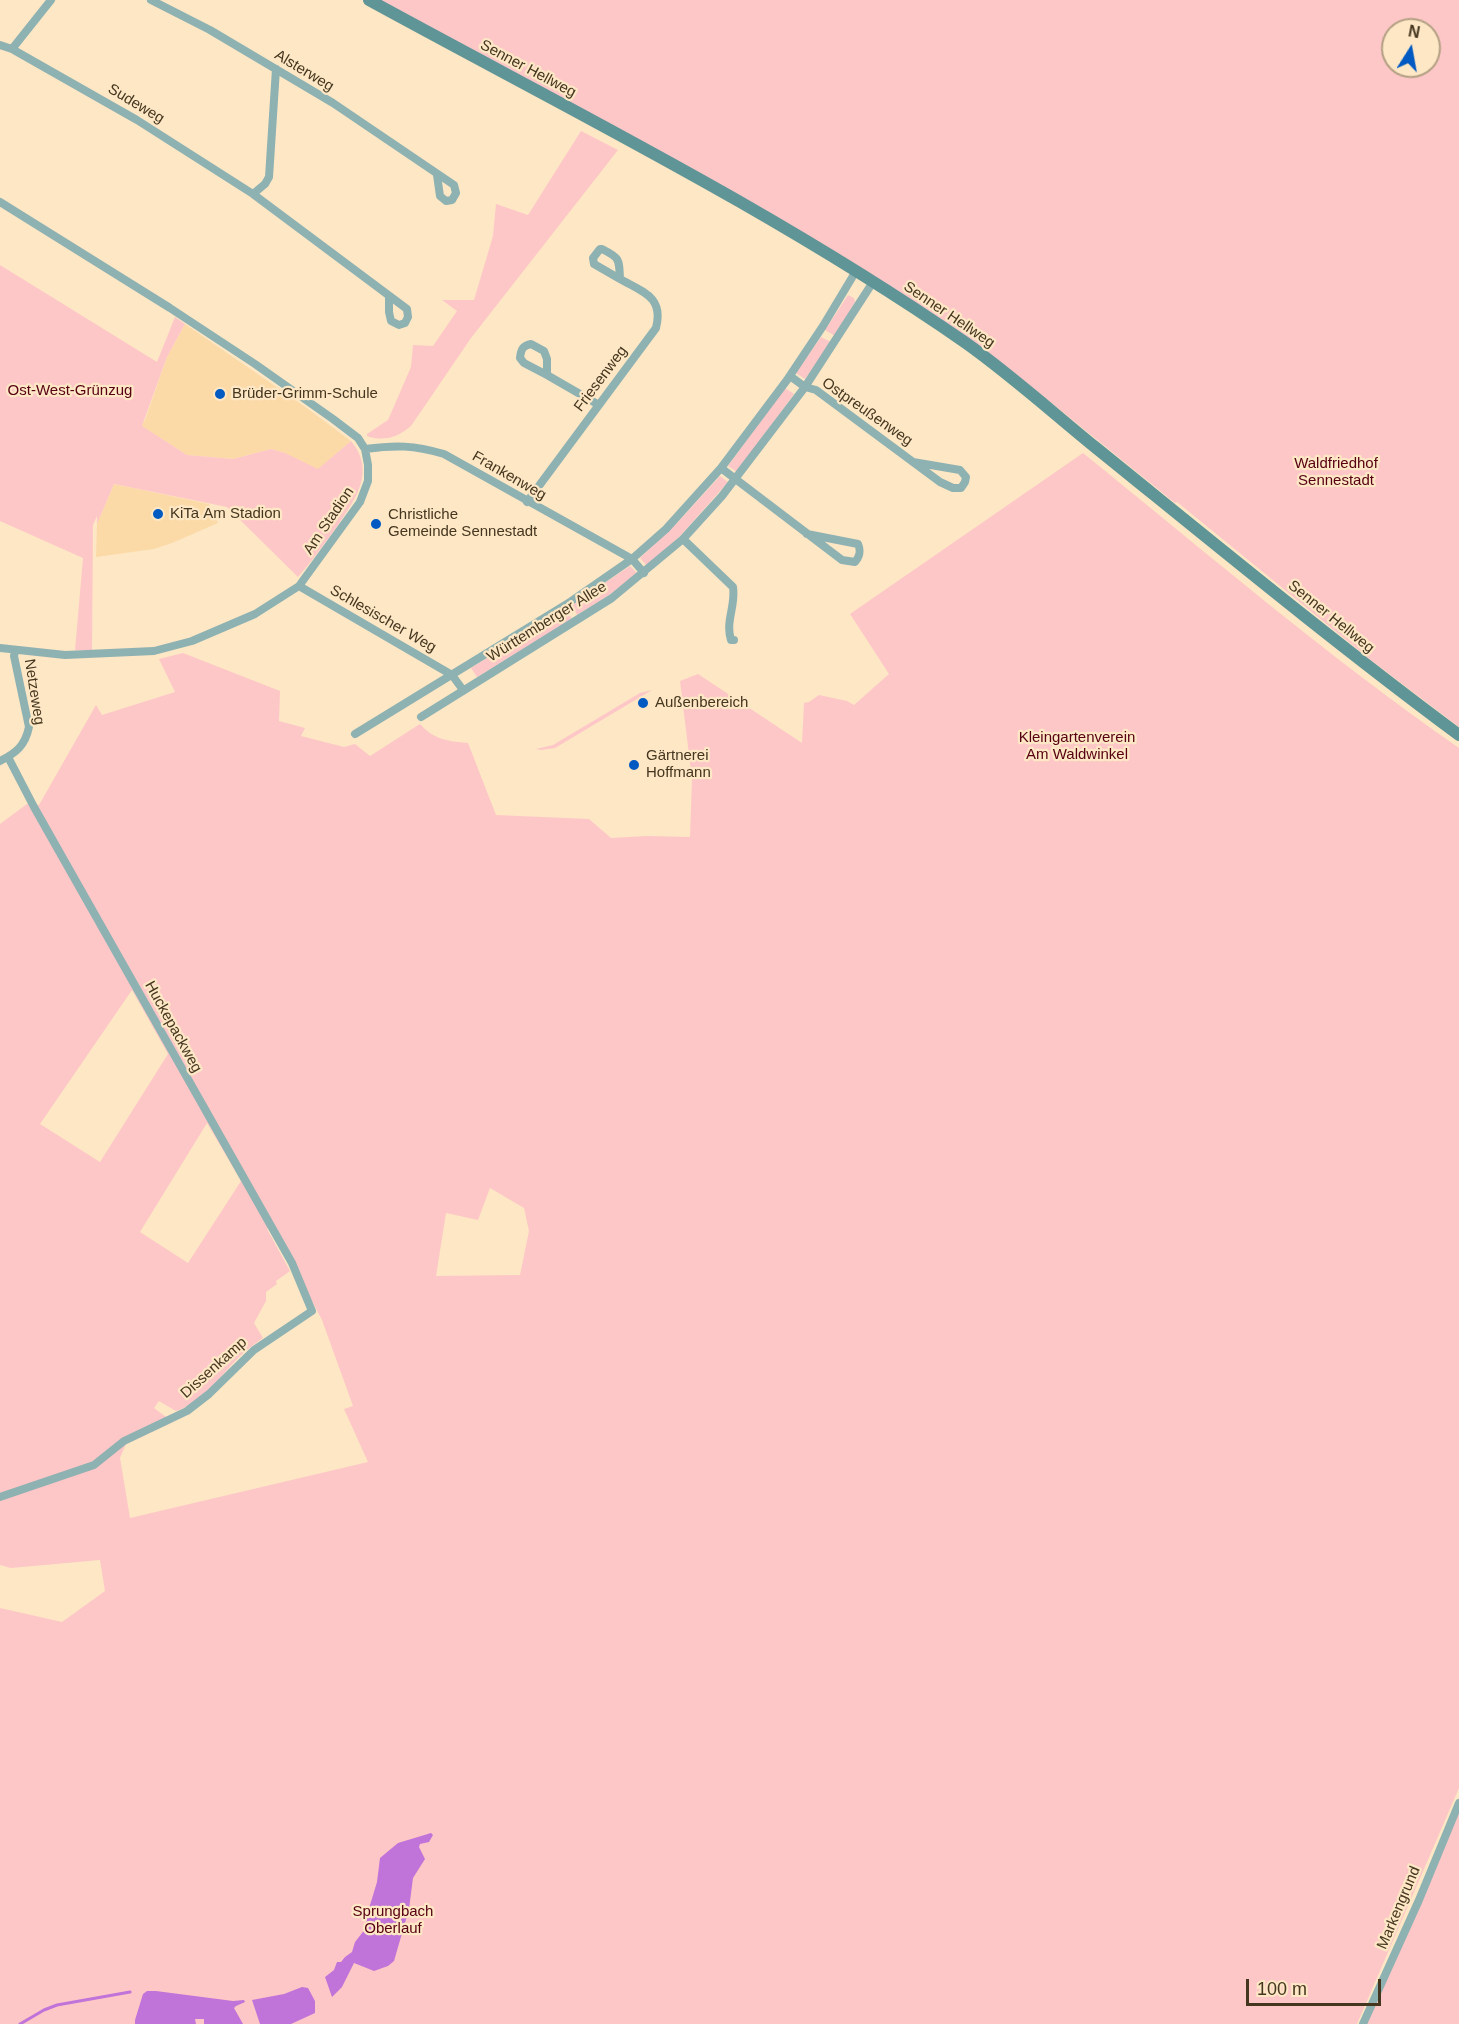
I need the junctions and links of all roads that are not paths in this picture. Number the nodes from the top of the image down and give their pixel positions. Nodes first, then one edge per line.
1 (51, 0) edge
2 (151, 0) edge
3 (369, 0) edge
4 (0, 45) edge
5 (12, 49) junction
6 (276, 69) junction
7 (437, 175) dead end
8 (253, 194) junction
9 (0, 202) edge
10 (856, 271) junction
11 (620, 279) dead end
12 (873, 282) junction
13 (389, 296) dead end
14 (547, 375) dead end
15 (790, 376) junction
16 (805, 387) junction
17 (599, 405) junction
18 (365, 449) junction
19 (913, 462) junction
20 (721, 468) junction
21 (735, 479) junction
22 (527, 502) junction
23 (807, 534) junction
24 (683, 539) junction
25 (632, 559) junction
26 (644, 573) junction
27 (299, 586) junction
28 (734, 640) dead end
29 (0, 648) edge
30 (15, 651) junction
31 (452, 675) junction
32 (463, 690) junction
33 (421, 717) dead end
34 (355, 734) dead end
35 (1459, 735) edge
36 (4, 759) edge
37 (312, 1311) joint
38 (0, 1497) edge
39 (1459, 1803) edge
40 (1363, 2024) edge

1 - 5 street
2 - 6 street, Alsterweg
3 - 10 street, Senner Hellweg
4 - 5 street, Sudeweg
5 - 8 street, Sudeweg
6 - 7 street, Alsterweg
6 - 8 street
8 - 13 street, Sudeweg
9 - 18 street
10 - 12 street, Senner Hellweg
10 - 15 street, Württemberger Allee
11 - 17 street, Friesenweg
12 - 16 street, Württemberger Allee
12 - 35 street, Senner Hellweg
14 - 17 street
15 - 16 street
15 - 20 street, Württemberger Allee
16 - 19 street, Ostpreußenweg
16 - 21 street, Württemberger Allee
17 - 22 street, Friesenweg
18 - 22 street, Frankenweg
18 - 27 street, Am Stadion
19 - 19 street, Ostpreußenweg
20 - 21 street
20 - 25 street, Württemberger Allee
21 - 23 street
21 - 24 street, Württemberger Allee
22 - 25 street, Frankenweg
23 - 23 street
24 - 26 street, Württemberger Allee
24 - 28 street
25 - 26 street
25 - 31 street, Württemberger Allee
26 - 32 street, Württemberger Allee
27 - 30 street, Am Stadion
27 - 31 street, Schlesischer Weg
29 - 30 street, Am Stadion
30 - 36 street, Netzeweg
31 - 32 street
31 - 34 street, Württemberger Allee
32 - 33 street, Württemberger Allee
36 - 37 street, Huckepackweg
37 - 38 street, Dissenkamp
39 - 40 street, Markengrund

